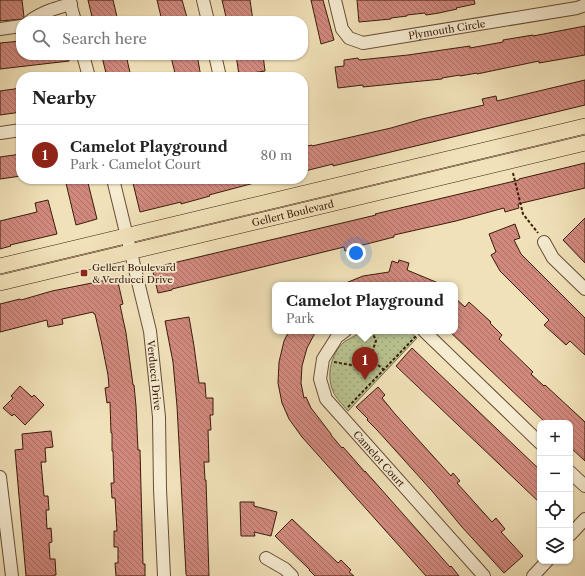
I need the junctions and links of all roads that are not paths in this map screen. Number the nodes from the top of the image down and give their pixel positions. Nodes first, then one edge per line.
1 (203, 0) edge
2 (335, 0) edge
3 (70, 2) edge
4 (585, 5) edge
5 (37, 16) edge
6 (74, 16) edge
7 (207, 16) edge
8 (16, 27) edge
9 (0, 29) edge
10 (84, 60) edge
11 (216, 60) edge
12 (88, 72) edge
13 (219, 72) edge
14 (585, 126) edge
15 (16, 131) edge
16 (0, 133) edge
17 (585, 143) edge
18 (114, 184) edge
19 (126, 236) junction
20 (544, 242) road end
21 (130, 251) junction
22 (0, 266) edge
23 (0, 283) edge
24 (585, 289) edge
25 (341, 334) edge
26 (420, 334) edge
27 (537, 440) edge
28 (573, 475) edge
29 (0, 476) edge
30 (585, 486) edge
31 (585, 519) edge
32 (573, 532) edge
33 (266, 558) dead end
34 (544, 564) edge
35 (12, 576) edge
36 (164, 576) edge
37 (292, 576) edge
38 (484, 576) edge
39 (533, 576) edge

1 - 7 street
2 - 4 street, Plymouth Circle
3 - 5 street
3 - 6 street
8 - 9 street
10 - 12 street
11 - 13 street
14 - 19 main road, Gellert Boulevard
15 - 16 street
17 - 21 main road, Gellert Boulevard
18 - 19 street, Verducci Drive
19 - 21 street, Verducci Drive
19 - 22 main road, Gellert Boulevard
20 - 24 street
21 - 23 main road, Gellert Boulevard
21 - 36 street, Verducci Drive
25 - 38 street, Camelot Court
26 - 27 street
28 - 30 street
29 - 35 street
31 - 32 street
33 - 37 street
34 - 39 street

